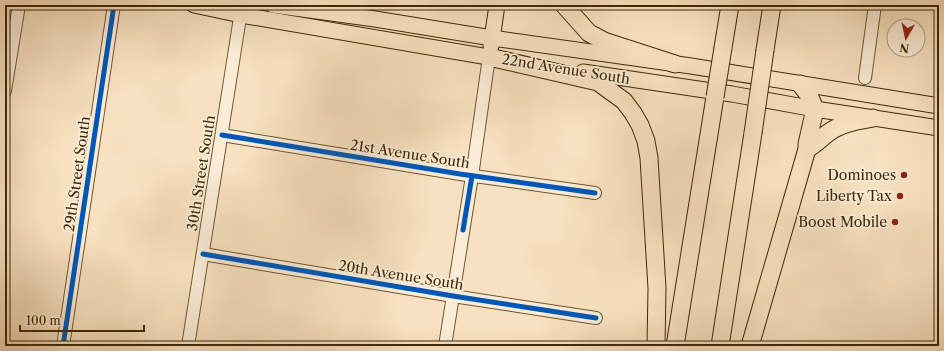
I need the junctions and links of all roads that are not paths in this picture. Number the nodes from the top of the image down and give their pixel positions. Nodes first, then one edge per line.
1 (19, 5) edge
2 (114, 5) edge
3 (194, 5) edge
4 (273, 5) edge
5 (497, 5) edge
6 (564, 5) edge
7 (730, 5) edge
8 (772, 5) edge
9 (875, 5) edge
10 (242, 10) edge
11 (492, 38) junction
12 (489, 57) junction
13 (675, 64) junction
14 (865, 78) dead end
15 (800, 84) junction
16 (5, 91) edge
17 (939, 106) edge
18 (815, 109) junction
19 (873, 118) junction
20 (939, 128) edge
21 (222, 135) junction
22 (807, 149) junction
23 (472, 176) junction
24 (595, 193) dead end
25 (203, 254) junction
26 (453, 296) junction
27 (596, 318) dead end
28 (63, 346) edge
29 (188, 346) edge
30 (445, 346) edge
31 (656, 346) edge
32 (675, 346) edge
33 (720, 346) edge
34 (750, 346) edge

1 - 16 street
2 - 28 street, 29th Street South
3 - 10 main road, 22nd Avenue South
4 - 11 main road, 22nd Avenue South
5 - 11 main road
6 - 13 highway
7 - 32 highway, bridge
8 - 33 highway, bridge
9 - 14 street
10 - 12 main road, 22nd Avenue South
10 - 21 street, 30th Street South
11 - 12 main road
11 - 13 main road, 22nd Avenue South
12 - 18 main road, 22nd Avenue South
12 - 23 street
12 - 31 highway
13 - 15 main road, 22nd Avenue South
15 - 17 main road, 22nd Avenue South
15 - 18 highway
18 - 19 main road, 22nd Avenue South
18 - 22 highway
19 - 20 main road, 22nd Avenue South
19 - 22 highway
21 - 23 street, 21st Avenue South
21 - 25 street, 30th Street South
22 - 34 highway
23 - 24 street, 21st Avenue South
23 - 26 street
25 - 26 street, 20th Avenue South
25 - 29 street, 30th Street South
26 - 27 street, 20th Avenue South
26 - 30 street

